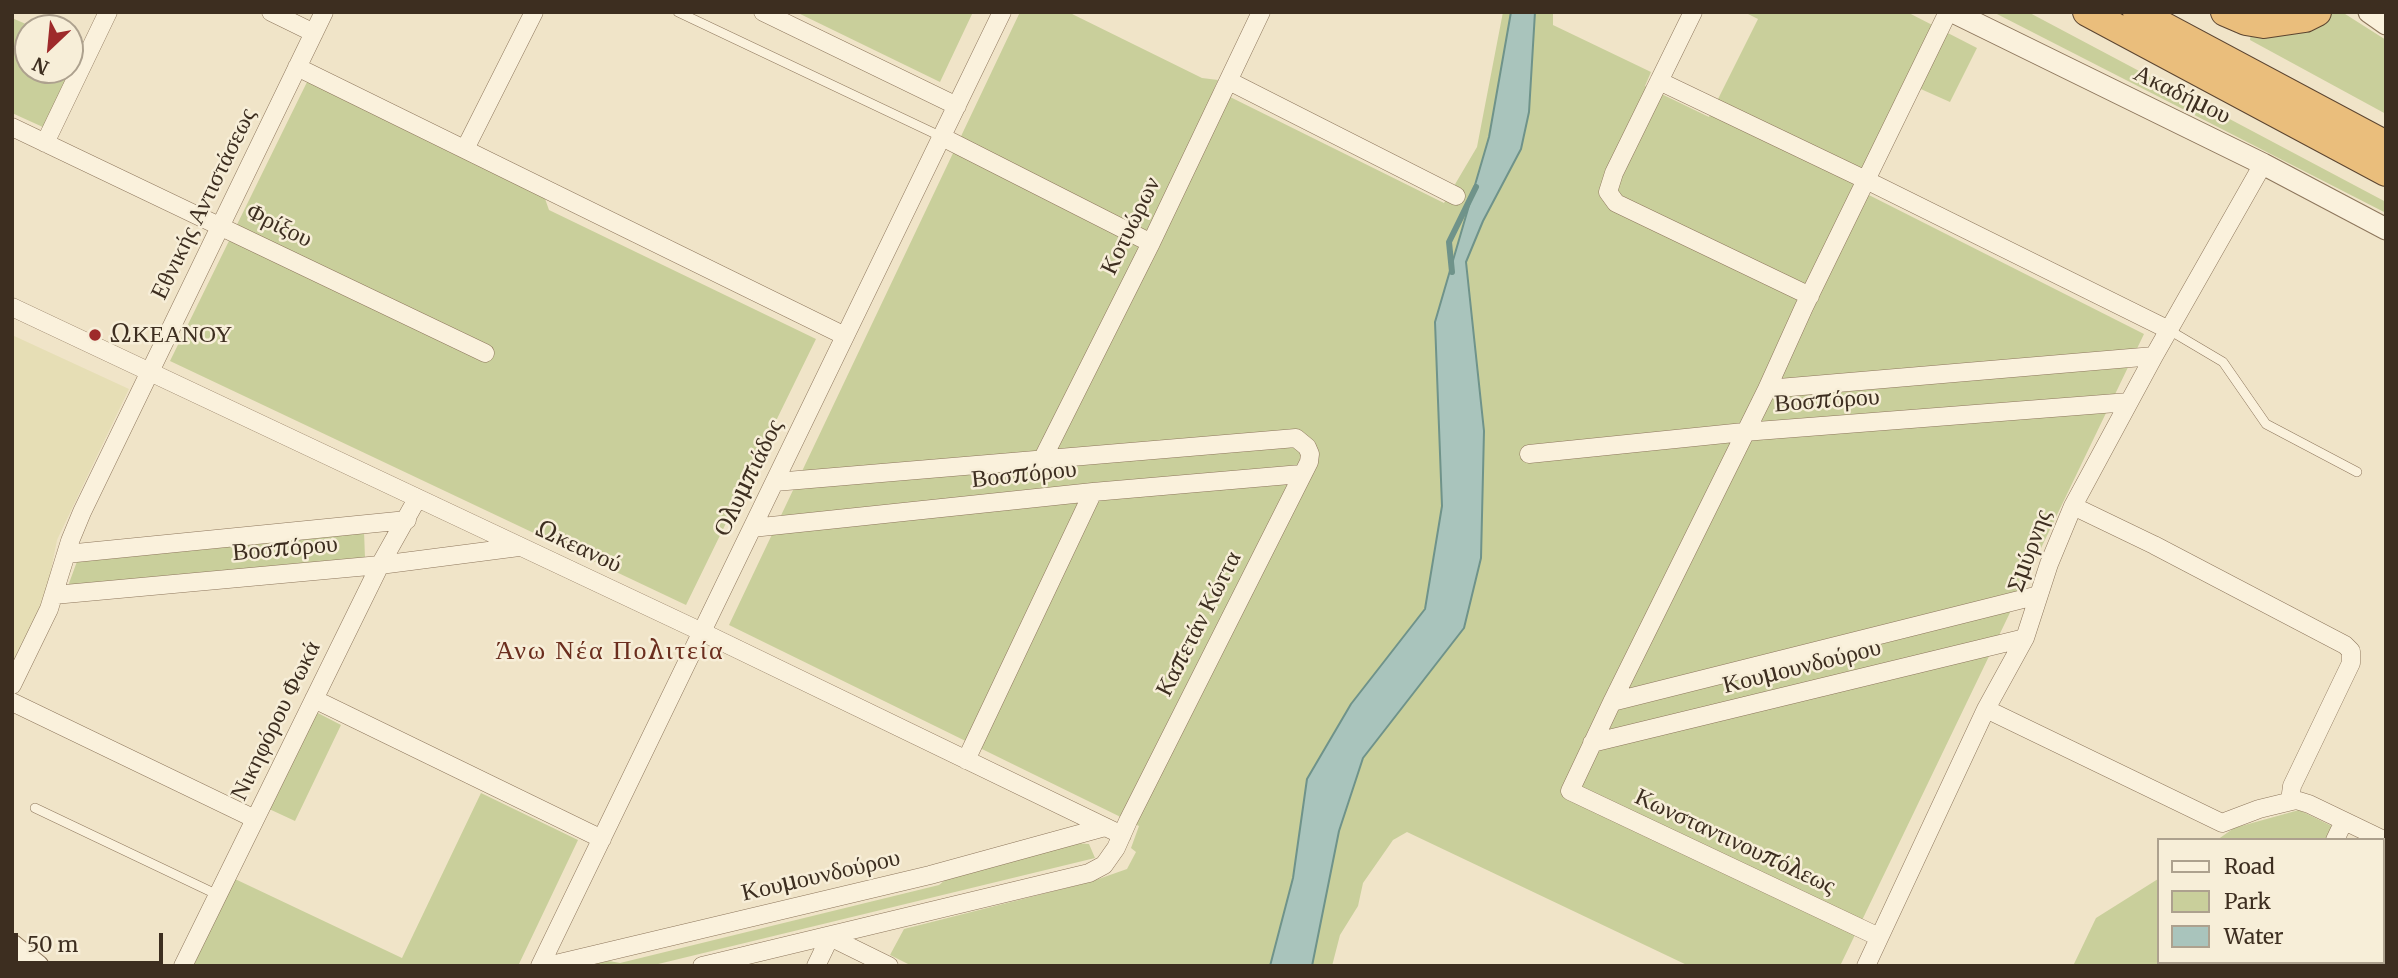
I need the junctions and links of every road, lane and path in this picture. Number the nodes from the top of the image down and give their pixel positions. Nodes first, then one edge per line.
1 (108, 12) edge
2 (271, 12) edge
3 (324, 12) edge
4 (534, 12) edge
5 (678, 12) edge
6 (763, 12) edge
7 (1002, 12) edge
8 (1261, 12) edge
9 (1693, 12) edge
10 (1951, 12) edge
11 (2087, 12) edge
12 (2137, 12) edge
13 (2225, 12) edge
14 (2317, 12) edge
15 (2370, 12) edge
16 (2277, 18) edge
17 (2386, 24) edge
18 (314, 33) junction
19 (297, 67) junction
20 (1228, 81) junction
21 (1658, 82) junction
22 (957, 106) junction
23 (12, 127) edge
24 (942, 137) junction
25 (45, 143) junction
26 (2386, 145) edge
27 (465, 149) junction
28 (2263, 164) junction
29 (2386, 172) edge
30 (1867, 180) junction
31 (1456, 196) dead end
32 (221, 226) junction
33 (2386, 229) edge
34 (1151, 243) junction
35 (1810, 296) junction
36 (12, 307) edge
37 (2169, 330) junction
38 (845, 336) junction
39 (485, 353) dead end
40 (2154, 356) junction
41 (150, 373) junction
42 (1767, 389) junction
43 (2129, 402) junction
44 (1744, 432) junction
45 (1296, 438) joint
46 (1529, 453) dead end
47 (1042, 460) junction
48 (2357, 471) dead end
49 (1301, 474) junction
50 (775, 482) junction
51 (1093, 492) junction
52 (417, 499) junction
53 (2073, 506) junction
54 (407, 520) junction
55 (752, 527) junction
56 (520, 547) junction
57 (66, 554) junction
58 (380, 565) junction
59 (54, 595) junction
60 (2039, 595) junction
61 (702, 632) junction
62 (2025, 638) junction
63 (12, 685) edge
64 (314, 699) junction
65 (12, 702) edge
66 (1612, 702) junction
67 (1986, 709) junction
68 (1592, 743) junction
69 (966, 760) junction
70 (2290, 801) junction
71 (35, 808) dead end
72 (255, 819) junction
73 (2344, 821) junction
74 (1105, 827) junction
75 (1122, 835) junction
76 (2336, 838) edge
77 (2380, 838) edge
78 (602, 839) junction
79 (218, 895) junction
80 (830, 937) junction
81 (1879, 937) junction
82 (12, 944) edge
83 (38, 966) edge
84 (183, 966) edge
85 (540, 966) edge
86 (547, 966) edge
87 (702, 966) edge
88 (816, 966) edge
89 (889, 966) edge
90 (1866, 966) edge

1 - 25 street
2 - 18 street
3 - 18 street, Εθνικής Αντιστάσεως
4 - 27 street
5 - 24 lane
6 - 22 street
7 - 22 street, Ολυμπιάδος
8 - 20 street, Κοτυώρων
9 - 21 street
10 - 28 street, Ακαδήμου
10 - 30 street
11 - 29 highway
12 - 26 highway
13 - 16 highway
14 - 16 highway
15 - 17 street
18 - 19 street, Εθνικής Αντιστάσεως
19 - 27 street
19 - 32 street, Εθνικής Αντιστάσεως
20 - 31 street
20 - 34 street, Κοτυώρων
21 - 30 street
21 - 35 street
22 - 24 street, Ολυμπιάδος
23 - 25 street, Φρίξου
24 - 34 street
24 - 38 street, Ολυμπιάδος
25 - 32 street, Φρίξου
27 - 38 street
28 - 33 street, Ακαδήμου
28 - 37 street, Σμύρνης
30 - 35 street
30 - 37 street
32 - 39 street, Φρίξου
32 - 41 street, Εθνικής Αντιστάσεως
34 - 47 street, Κοτυώρων
35 - 42 street
36 - 41 street, Ωκεανού
37 - 40 street, Σμύρνης
37 - 48 lane
38 - 50 street, Ολυμπιάδος
40 - 42 street, Βοσπόρου
40 - 43 street, Σμύρνης
41 - 52 street, Ωκεανού
41 - 57 street, Εθνικής Αντιστάσεως
42 - 44 street
43 - 44 street, Βοσπόρου
43 - 53 street, Σμύρνης
44 - 46 street, Βοσπόρου
44 - 66 street
45 - 47 street, Βοσπόρου
45 - 49 street, Καπετάν Κώττα
47 - 50 street, Βοσπόρου
49 - 51 street, Βοσπόρου
49 - 75 street, Καπετάν Κώττα
50 - 55 street, Ολυμπιάδος
51 - 55 street, Βοσπόρου
51 - 69 street
52 - 54 street, Νικηφόρου Φωκά
52 - 56 street, Ωκεανού
53 - 60 street, Σμύρνης
53 - 70 street
54 - 57 street, Βοσπόρου
54 - 58 street, Νικηφόρου Φωκά
55 - 61 street, Ολυμπιάδος
56 - 58 street, Βοσπόρου
56 - 61 street, Ωκεανού
57 - 59 street, Εθνικής Αντιστάσεως
58 - 59 street, Βοσπόρου
58 - 64 street, Νικηφόρου Φωκά
59 - 63 street, Εθνικής Αντιστάσεως
60 - 62 street, Σμύρνης
60 - 66 street, Κουμουνδούρου
61 - 69 street, Ωκεανού
61 - 78 street, Ολυμπιάδος
62 - 67 street, Σμύρνης
62 - 68 street, Κουμουνδούρου
64 - 72 street, Νικηφόρου Φωκά
64 - 78 street
65 - 72 street
66 - 68 street
67 - 70 street
67 - 81 street, Σμύρνης
68 - 81 street, Κωνσταντινουπόλεως
69 - 74 street, Ωκεανού
70 - 73 street
71 - 79 lane
72 - 79 street, Νικηφόρου Φωκά
73 - 76 street
73 - 77 street
74 - 75 street, Ωκεανού
74 - 86 street, Κουμουνδούρου
75 - 80 street
78 - 85 street, Ολυμπιάδος
79 - 84 street, Νικηφόρου Φωκά
80 - 87 street
80 - 88 street
80 - 89 street
81 - 90 street, Σμύρνης
82 - 83 street

